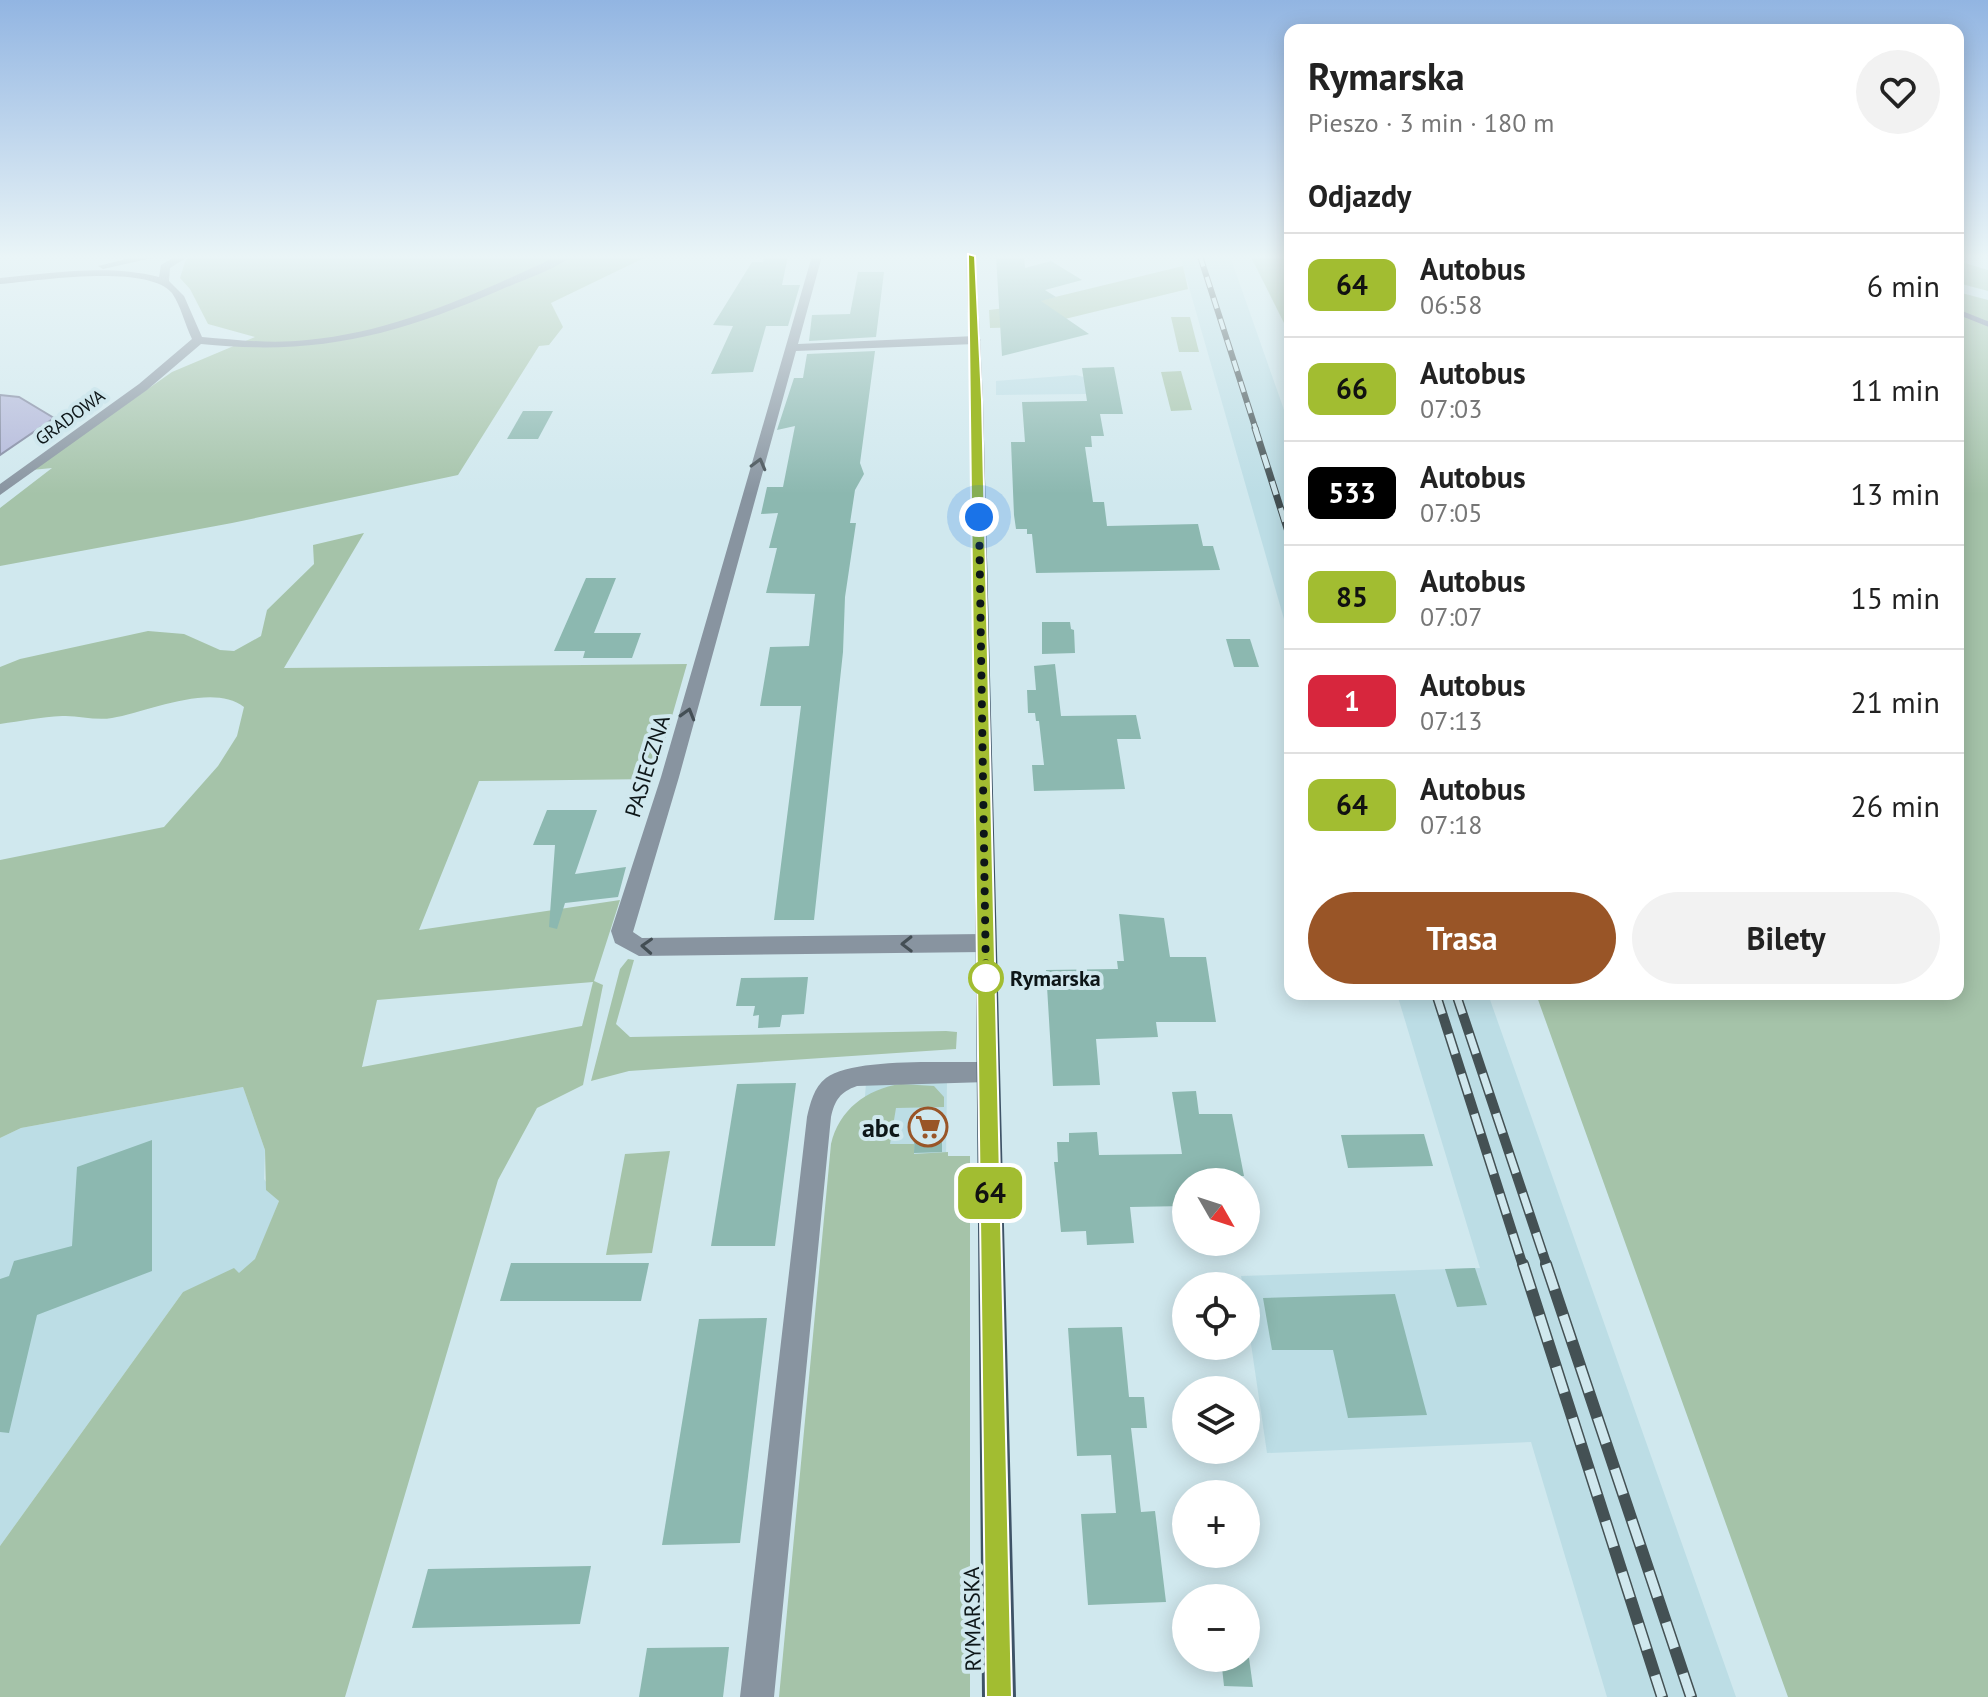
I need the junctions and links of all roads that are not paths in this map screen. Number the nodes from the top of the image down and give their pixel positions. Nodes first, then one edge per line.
1 (196, 335) edge
2 (352, 335) edge
3 (795, 335) edge
4 (975, 335) edge
5 (198, 340) junction
6 (975, 340) junction
7 (791, 348) junction
8 (0, 491) edge
9 (984, 943) junction
10 (987, 1072) junction
11 (757, 1697) edge
12 (999, 1697) edge

1 - 5 street
2 - 5 street
3 - 7 street, PASIECZNA
4 - 6 main road, RYMARSKA
5 - 8 street, GRADOWA
6 - 7 street
6 - 9 main road, RYMARSKA
9 -> 7 street, PASIECZNA
9 - 10 main road, RYMARSKA
10 - 11 street
10 - 12 main road, RYMARSKA

